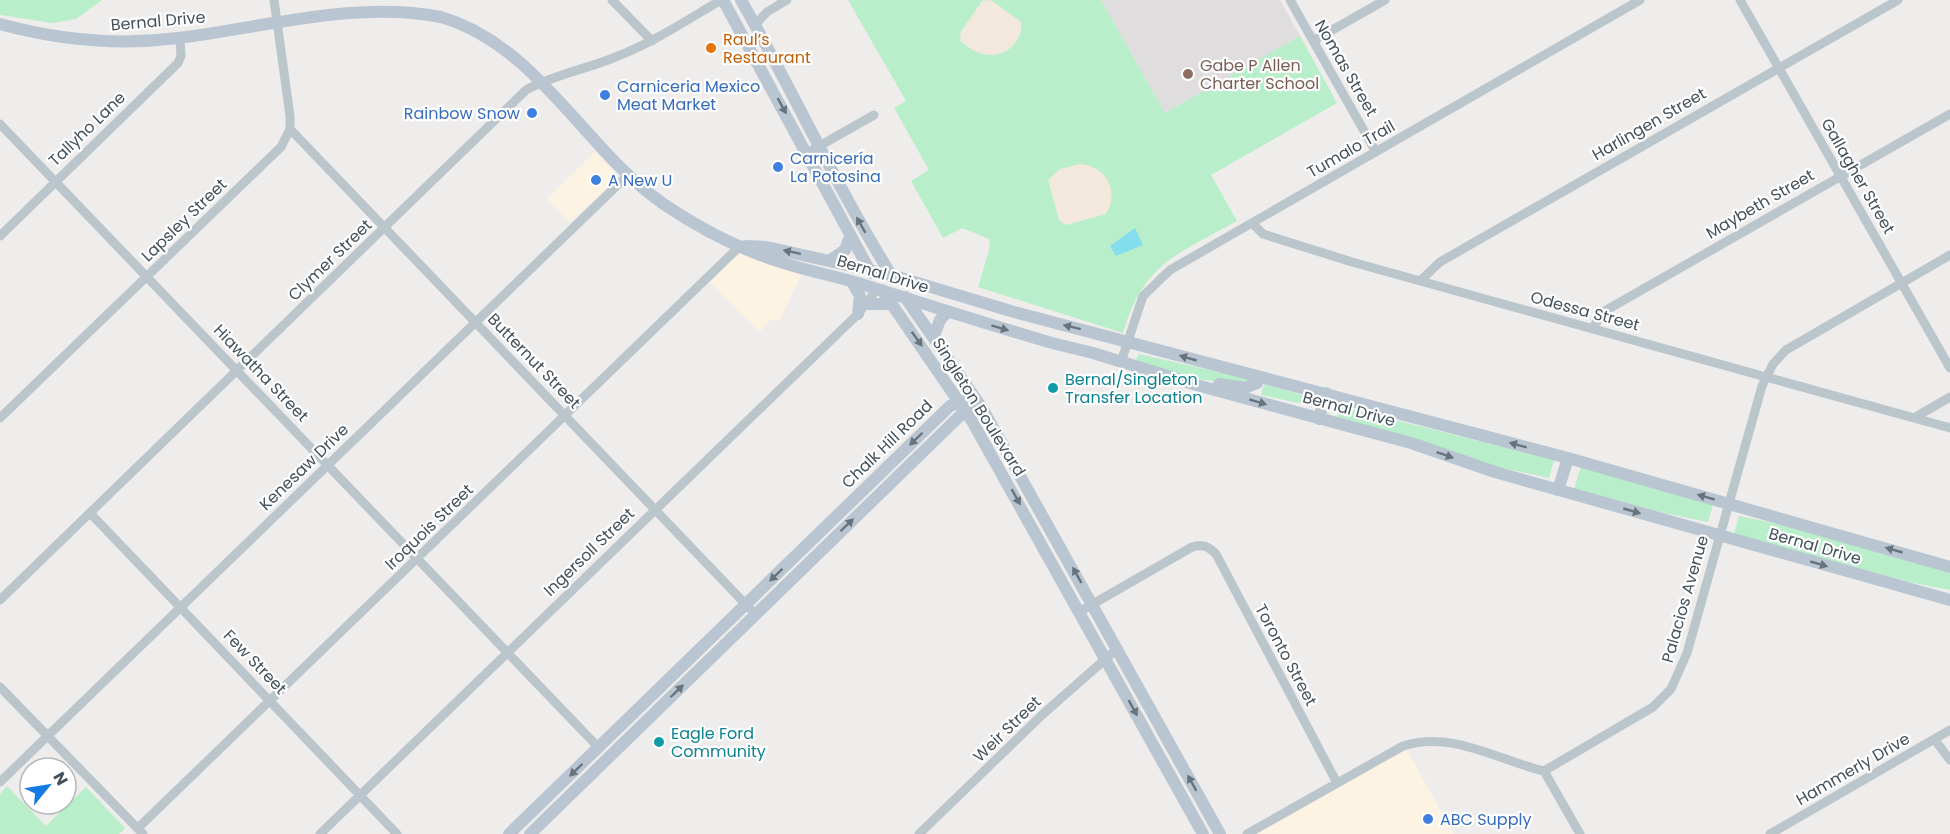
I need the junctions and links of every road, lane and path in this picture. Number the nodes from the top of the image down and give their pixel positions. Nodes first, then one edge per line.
1 (274, 0) edge
2 (612, 0) edge
3 (722, 0) edge
4 (741, 0) edge
5 (787, 0) edge
6 (1290, 0) edge
7 (1385, 0) edge
8 (1640, 0) edge
9 (1740, 0) edge
10 (1898, 0) edge
11 (278, 22) junction
12 (0, 24) edge
13 (755, 25) junction
14 (180, 38) junction
15 (652, 41) junction
16 (1313, 41) junction
17 (1779, 68) junction
18 (539, 82) junction
19 (1950, 114) edge
20 (873, 115) dead end
21 (0, 123) edge
22 (290, 129) junction
23 (821, 145) junction
24 (1376, 152) junction
25 (807, 153) junction
26 (629, 174) junction
27 (1841, 175) junction
28 (56, 181) junction
29 (1253, 224) junction
30 (385, 227) junction
31 (0, 236) edge
32 (850, 237) junction
33 (741, 245) junction
34 (1950, 255) edge
35 (831, 260) junction
36 (870, 270) junction
37 (147, 275) junction
38 (891, 276) junction
39 (1420, 281) junction
40 (852, 282) junction
41 (1902, 283) junction
42 (880, 290) junction
43 (906, 298) junction
44 (867, 304) junction
45 (892, 304) junction
46 (948, 311) junction
47 (858, 314) junction
48 (475, 321) junction
49 (1592, 329) junction
50 (934, 336) junction
51 (1129, 342) junction
52 (1121, 362) junction
53 (1950, 368) edge
54 (237, 370) junction
55 (1767, 376) junction
56 (1258, 378) junction
57 (1200, 386) junction
58 (1326, 393) junction
59 (1950, 397) edge
60 (977, 399) junction
61 (963, 406) junction
62 (566, 416) junction
63 (0, 418) edge
64 (1914, 418) junction
65 (1319, 419) junction
66 (1950, 428) edge
67 (1568, 458) junction
68 (328, 464) junction
69 (1558, 490) junction
70 (1728, 503) junction
71 (655, 508) junction
72 (90, 513) junction
73 (1719, 536) junction
74 (419, 558) junction
75 (1950, 567) edge
76 (0, 600) edge
77 (1950, 600) edge
78 (746, 603) junction
79 (1093, 604) junction
80 (179, 606) junction
81 (1079, 612) junction
82 (755, 614) junction
83 (1118, 648) junction
84 (508, 651) junction
85 (1104, 657) junction
86 (0, 687) edge
87 (271, 700) junction
88 (648, 700) junction
89 (657, 711) junction
90 (627, 720) junction
91 (637, 730) junction
92 (1950, 730) edge
93 (47, 735) junction
94 (1935, 740) junction
95 (599, 748) junction
96 (1950, 760) edge
97 (1544, 771) junction
98 (0, 782) edge
99 (1337, 783) junction
100 (360, 795) junction
101 (140, 831) edge
102 (521, 832) edge
103 (320, 834) edge
104 (396, 834) edge
105 (919, 834) edge
106 (1203, 834) edge
107 (1220, 834) edge
108 (1247, 834) edge
109 (1580, 834) edge
110 (1770, 834) edge

1 - 11 street
2 - 15 street
3 - 15 street, Clymer Street
3 -> 25 street, Singleton Boulevard
4 - 13 street, Singleton Boulevard
5 - 13 street
6 - 16 street, Nomas Street
7 - 16 street
8 - 24 street, Tumalo Trail
9 - 17 street, Gallagher Street
10 - 17 street, Harlingen Street
11 - 14 street, Bernal Drive
11 - 18 street, Bernal Drive
11 - 22 street
12 - 14 street, Bernal Drive
13 - 23 street, Singleton Boulevard
14 - 28 street, Tallyho Lane
15 - 18 street, Clymer Street
16 - 24 street, Nomas Street
17 - 27 street, Gallagher Street
17 - 39 street, Harlingen Street
18 - 26 street, Bernal Drive
18 - 30 street, Clymer Street
19 - 27 street, Maybeth Street
20 - 23 street
21 - 28 street, Hiawatha Street
22 - 30 street, Butternut Street
22 - 37 street, Lapsley Street
23 - 25 street
38 -> 23 street, Singleton Boulevard
24 - 29 street, Tumalo Trail
25 - 32 street, Singleton Boulevard
26 - 33 street, Bernal Drive
26 - 48 street, Kenesaw Drive
27 - 41 street, Gallagher Street
27 - 49 street, Maybeth Street
28 - 31 street, Tallyho Lane
28 - 37 street, Hiawatha Street
29 - 39 street, Odessa Street
29 - 51 street, Tumalo Trail
30 - 48 street, Butternut Street
30 - 54 street, Clymer Street
32 - 35 street
32 - 36 street, Singleton Boulevard
35 -> 33 street, Bernal Drive
33 - 40 street, Bernal Drive
33 - 62 street, Iroquois Street
34 - 41 street, Palacios Avenue
35 - 36 street, Bernal Drive
36 - 38 street, Bernal Drive
36 - 42 street, Singleton Boulevard
37 - 54 street, Hiawatha Street
37 - 63 street, Lapsley Street
38 - 43 street, Singleton Boulevard
51 -> 38 street, Bernal Drive
39 - 49 street, Odessa Street
40 - 42 street, Bernal Drive
40 - 47 street
41 - 53 street, Gallagher Street
41 - 55 street, Palacios Avenue
42 - 43 street, Bernal Drive
42 - 44 street, Ingersoll Street
42 - 45 street, Singleton Boulevard
43 - 46 street, Bernal Drive
43 - 50 street, Singleton Boulevard
44 - 45 street
44 - 47 street, Ingersoll Street
45 -> 61 street, Singleton Boulevard
46 - 50 street
46 -> 52 street, Bernal Drive
47 - 71 street, Ingersoll Street
48 - 62 street, Butternut Street
48 - 68 street, Kenesaw Drive
49 - 55 street, Odessa Street
50 - 60 street, Singleton Boulevard
51 - 52 street, Tumalo Trail
56 -> 51 street, Bernal Drive
52 - 57 street, Bernal Drive
54 - 68 street, Hiawatha Street
54 - 72 street, Clymer Street
55 - 64 street, Odessa Street
55 - 70 street, Palacios Avenue
56 - 57 street
56 - 58 street, Bernal Drive
57 -> 65 street, Bernal Drive
58 - 65 street
67 -> 58 street, Bernal Drive
59 - 64 street
60 - 61 street, Chalk Hill Road
79 -> 60 street, Singleton Boulevard
61 -> 78 street, Chalk Hill Road
61 -> 81 street, Singleton Boulevard
82 -> 61 street, Chalk Hill Road
62 - 71 street, Butternut Street
62 - 74 street, Iroquois Street
64 - 66 street, Odessa Street
65 -> 69 street, Bernal Drive
67 - 69 street
70 -> 67 street, Bernal Drive
68 - 74 street, Hiawatha Street
68 - 80 street, Kenesaw Drive
69 -> 73 street, Bernal Drive
70 - 73 street, Palacios Avenue
75 -> 70 street, Bernal Drive
71 - 78 street, Butternut Street
71 - 84 street, Ingersoll Street
72 - 76 street, Clymer Street
72 - 80 street, Few Street
73 -> 77 street, Bernal Drive
73 - 97 street, Palacios Avenue
74 - 84 street, Hiawatha Street
74 - 87 street, Iroquois Street
78 - 82 street, Butternut Street
78 - 88 street, Chalk Hill Road
79 - 81 street
79 - 83 street, Singleton Boulevard
79 - 99 street, Toronto Street
80 - 87 street, Few Street
80 - 93 street, Kenesaw Drive
81 - 85 street, Singleton Boulevard
89 -> 82 street, Chalk Hill Road
83 - 85 street, Weir Street
107 -> 83 street, Singleton Boulevard
84 - 95 street, Hiawatha Street
84 - 100 street, Ingersoll Street
85 - 105 street, Weir Street
85 -> 106 street, Singleton Boulevard
86 - 93 street
87 - 100 street, Few Street
87 - 101 street, Iroquois Street
88 - 89 street
88 - 90 street, Chalk Hill Road
89 - 91 street, Chalk Hill Road
90 - 91 street
90 - 95 street, Chalk Hill Road
91 - 102 street, Chalk Hill Road
92 - 94 street, Hammerly Drive
93 - 98 street, Kenesaw Drive
93 - 101 street
94 - 96 street
94 - 110 street, Hammerly Drive
95 -> 102 street, Chalk Hill Road
97 - 99 street
97 - 109 street
99 - 108 street
100 - 103 street, Ingersoll Street
100 - 104 street, Few Street

